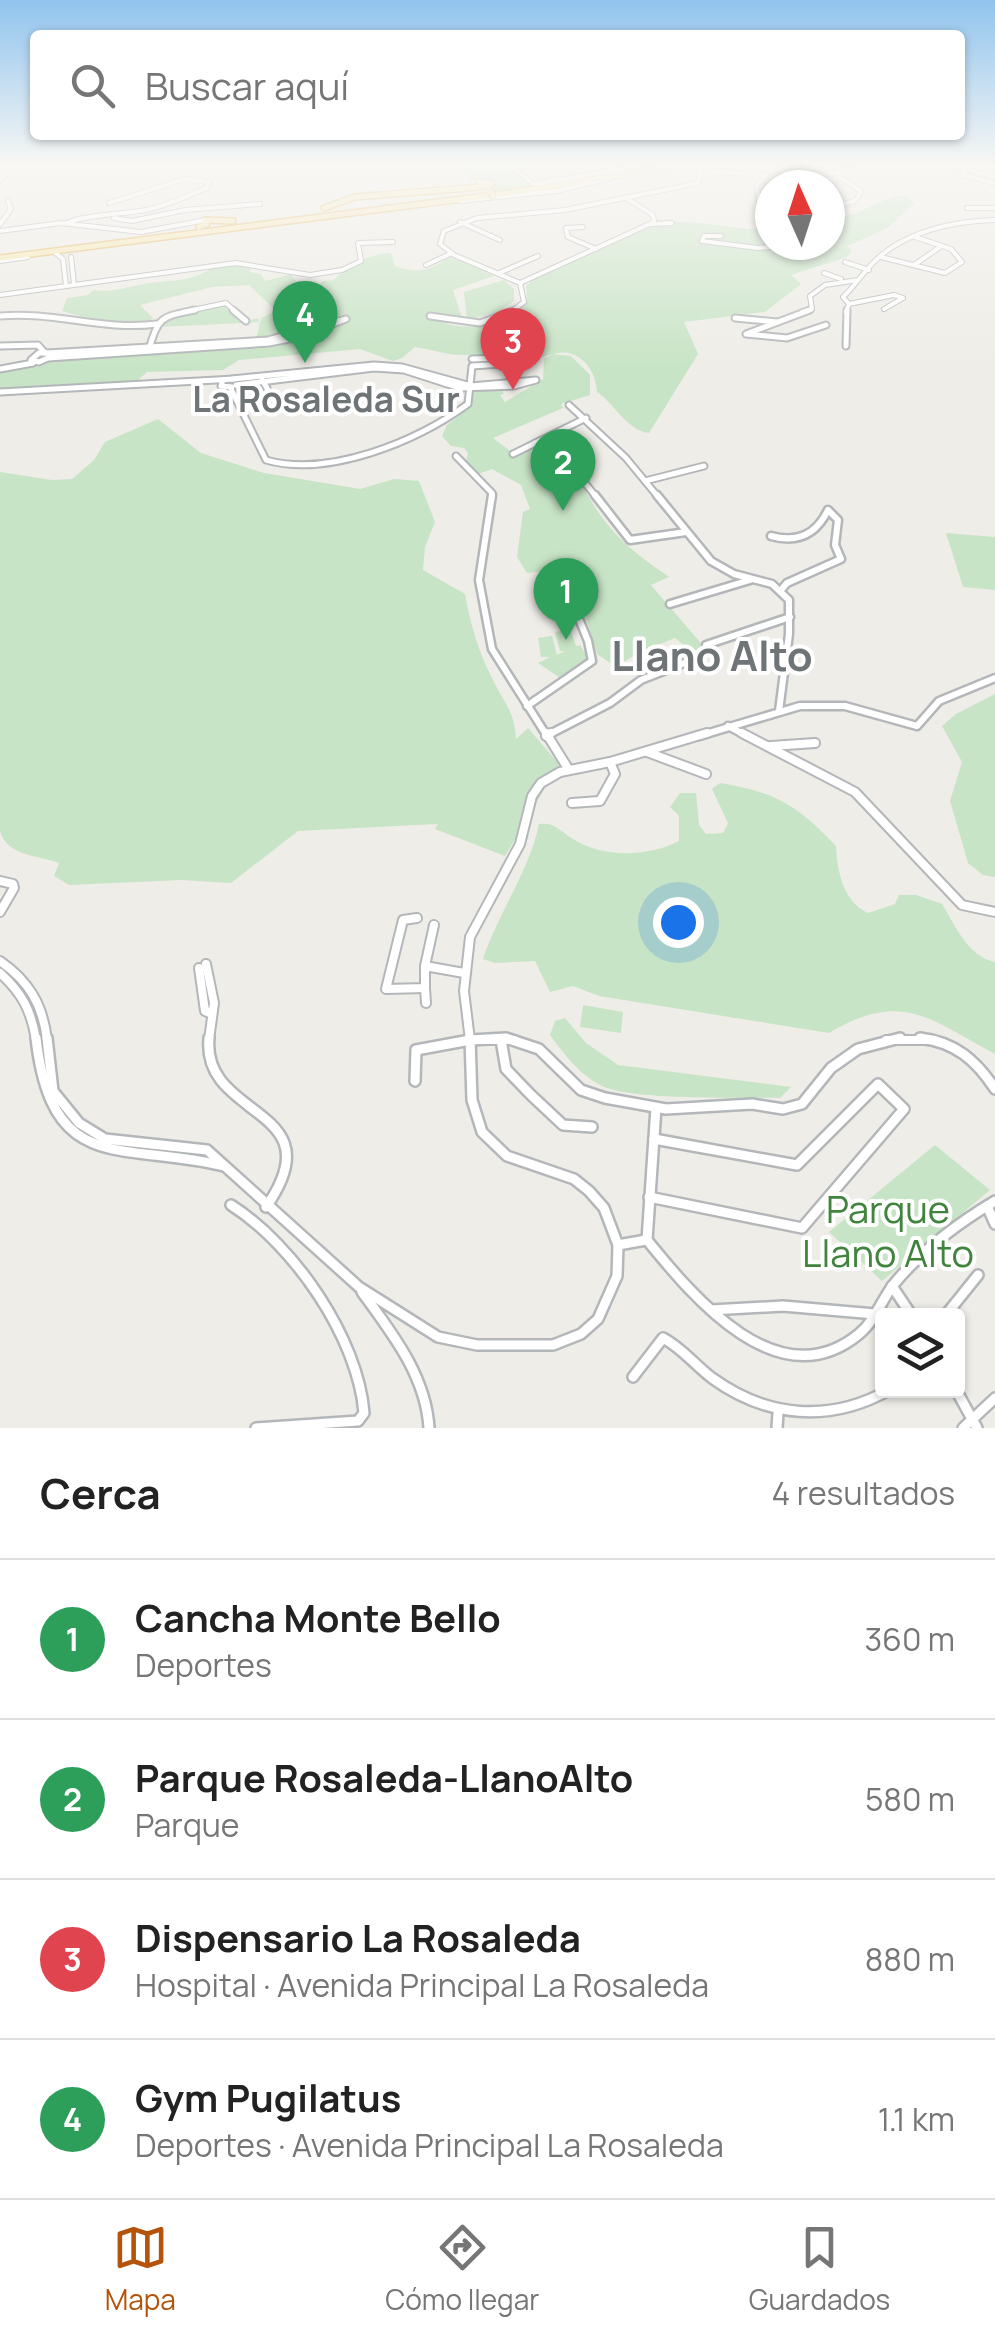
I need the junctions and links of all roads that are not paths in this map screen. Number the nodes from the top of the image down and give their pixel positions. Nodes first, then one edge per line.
1 (8, 233) edge
2 (166, 233) edge
3 (183, 233) edge
4 (443, 233) edge
5 (484, 233) edge
6 (566, 233) edge
7 (632, 233) edge
8 (927, 233) edge
9 (720, 236) dead end
10 (914, 237) junction
11 (500, 240) dead end
12 (348, 241) dead end
13 (392, 242) dead end
14 (4, 243) dead end
15 (357, 244) junction
16 (90, 245) junction
17 (942, 246) junction
18 (755, 248) edge
19 (597, 249) junction
20 (80, 250) joint
21 (54, 252) junction
22 (450, 254) junction
23 (538, 256) dead end
24 (880, 256) junction
25 (71, 257) junction
26 (0, 259) edge
27 (64, 259) junction
28 (845, 262) dead end
29 (426, 266) dead end
30 (913, 266) junction
31 (72, 268) junction
32 (65, 270) junction
33 (869, 270) junction
34 (499, 273) junction
35 (824, 273) dead end
36 (844, 280) junction
37 (860, 280) junction
38 (520, 283) junction
39 (74, 284) junction
40 (66, 286) junction
41 (0, 295) edge
42 (849, 304) junction
43 (884, 310) dead end
44 (0, 316) edge
45 (430, 316) dead end
46 (735, 318) dead end
47 (246, 321) dead end
48 (778, 322) junction
49 (156, 324) junction
50 (826, 325) dead end
51 (242, 343) junction
52 (846, 346) dead end
53 (0, 347) edge
54 (149, 349) junction
55 (47, 355) junction
56 (34, 358) junction
57 (472, 359) dead end
58 (0, 368) edge
59 (262, 379) junction
60 (232, 384) junction
61 (470, 387) junction
62 (269, 392) dead end
63 (0, 393) edge
64 (569, 405) dead end
65 (438, 413) dead end
66 (452, 418) junction
67 (586, 418) junction
68 (535, 443) junction
69 (513, 454) dead end
70 (456, 456) dead end
71 (704, 466) dead end
72 (646, 481) junction
73 (686, 532) junction
74 (771, 536) dead end
75 (560, 572) dead end
76 (734, 574) junction
77 (751, 580) junction
78 (738, 585) junction
79 (784, 587) junction
80 (670, 604) dead end
81 (790, 616) junction
82 (774, 622) junction
83 (789, 634) junction
84 (706, 645) dead end
85 (697, 658) dead end
86 (995, 678) edge
87 (780, 690) junction
88 (527, 706) junction
89 (800, 706) junction
90 (779, 711) junction
91 (728, 726) junction
92 (546, 736) junction
93 (815, 743) dead end
94 (768, 746) junction
95 (648, 752) junction
96 (610, 762) junction
97 (568, 770) junction
98 (706, 774) dead end
99 (572, 803) dead end
100 (0, 881) edge
101 (0, 912) edge
102 (995, 912) edge
103 (417, 918) dead end
104 (434, 925) dead end
105 (0, 961) edge
106 (202, 966) dead end
107 (425, 966) junction
108 (0, 973) edge
109 (464, 973) junction
110 (425, 988) junction
111 (426, 1003) dead end
112 (470, 1039) junction
113 (501, 1039) junction
114 (415, 1081) dead end
115 (995, 1089) edge
116 (656, 1108) junction
117 (592, 1126) dead end
118 (654, 1139) junction
119 (230, 1168) junction
120 (649, 1197) junction
121 (991, 1204) edge
122 (231, 1206) dead end
123 (266, 1206) junction
124 (995, 1224) edge
125 (647, 1240) junction
126 (618, 1245) junction
127 (978, 1275) dead end
128 (892, 1286) junction
129 (359, 1288) junction
130 (907, 1308) edge
131 (951, 1308) edge
132 (710, 1311) junction
133 (874, 1314) junction
134 (633, 1377) dead end
135 (875, 1398) edge
136 (959, 1398) edge
137 (995, 1398) edge
138 (778, 1414) junction
139 (971, 1425) edge
140 (256, 1428) edge
141 (429, 1428) edge
142 (777, 1428) edge

1 - 14 street
2 - 26 main road
3 - 16 main road
4 - 22 street
5 - 11 street
6 - 19 street
7 - 19 street
8 - 10 street
9 - 18 street
10 - 17 street
10 - 24 street
12 - 15 street
13 - 15 street
15 - 39 street
16 - 20 main road
16 - 21 main road
17 - 30 street
17 - 30 street
19 - 38 street
20 - 25 street
21 - 26 main road
21 - 27 street
22 - 29 street
22 - 34 street
23 - 34 street
24 - 30 street
24 - 33 street
25 - 27 street
25 - 31 street
27 - 32 street
28 - 33 street
31 - 32 street
31 - 39 street
32 - 40 street
33 - 37 street
34 - 38 street
35 - 36 street
36 - 37 street
36 - 48 street
37 - 42 street
38 - 45 street
39 - 40 street
40 - 41 street
42 - 43 street
42 - 52 street
44 - 49 street
46 - 48 street
47 - 49 street
48 - 50 street
49 - 54 street
51 - 51 street
51 - 54 street
53 - 55 street
53 - 56 street
54 - 55 street
55 - 56 street
56 - 58 street
57 - 61 street
59 - 60 street
59 - 61 street
59 - 62 street
60 - 61 street
60 - 63 street
60 - 66 street
61 - 61 street
61 - 66 street
64 - 67 street
65 - 66 street
67 - 68 street
67 - 72 street
68 - 69 street
68 - 73 street
70 - 88 street
71 - 72 street
72 - 73 street
73 - 76 street
74 - 79 street
75 - 88 street
76 - 77 street
76 - 78 street
77 - 78 street
77 - 79 street
78 - 80 street
79 - 81 street
81 - 82 street
81 - 83 street
82 - 83 street
82 - 84 street
83 - 87 street
85 - 92 street
86 - 89 street
87 - 89 street
87 - 90 street
88 - 92 street
89 - 90 street
90 - 91 street
91 - 94 street
91 - 95 street
92 - 97 street
93 - 94 street
94 - 102 street
95 - 96 street
95 - 98 street
96 - 97 street
96 - 99 street
97 - 109 street
100 - 101 street
103 - 110 street
104 - 107 street
105 - 119 street
106 - 123 street
107 - 109 street
107 - 110 street
108 - 119 street
109 - 112 street
110 - 111 street
112 - 113 street
112 - 114 street
112 - 126 street
113 - 116 street
113 - 117 street
115 - 116 street
116 - 118 street
118 - 120 street
118 - 120 street
119 - 123 street
120 - 125 street
121 - 124 street
121 - 128 street
122 - 140 street
123 - 129 street
125 - 126 street
125 - 132 street
126 - 129 street
127 - 131 street
128 - 130 street
128 - 133 street
129 - 141 street
132 - 133 street
132 - 133 street
134 - 138 street
135 - 138 street
136 - 139 street
137 - 139 street
138 - 142 street

